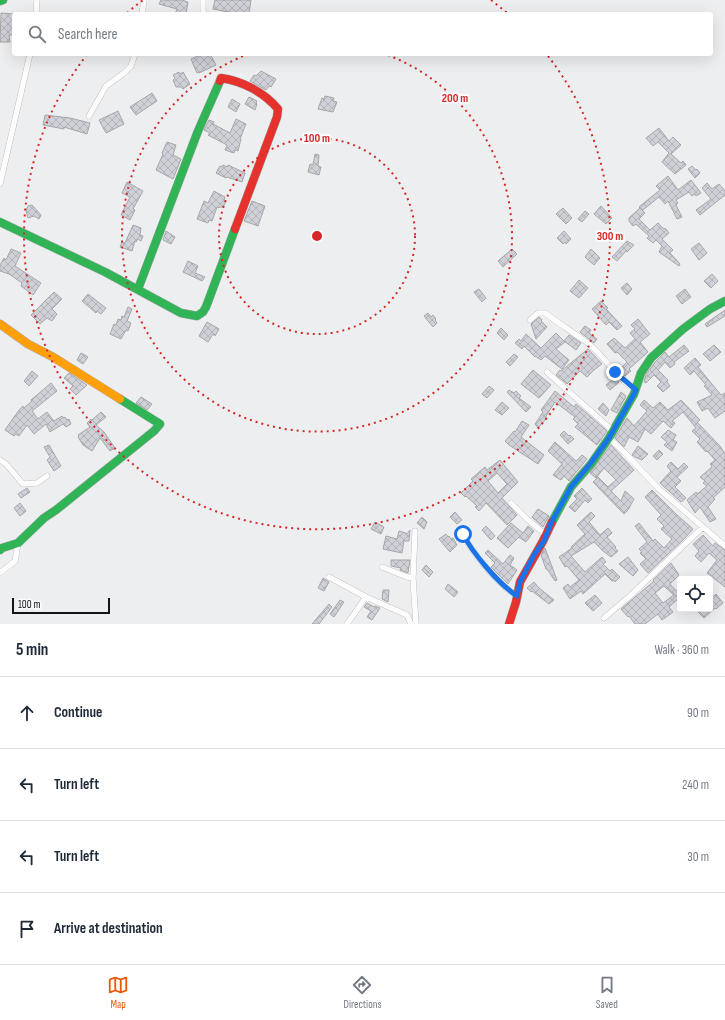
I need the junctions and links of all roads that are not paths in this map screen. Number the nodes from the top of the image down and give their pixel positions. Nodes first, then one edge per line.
1 (3, 0) edge
2 (38, 0) edge
3 (144, 0) edge
4 (203, 0) edge
5 (0, 1) edge
6 (36, 12) edge
7 (142, 12) edge
8 (204, 12) edge
9 (30, 56) edge
10 (134, 56) edge
11 (89, 116) dead end
12 (0, 184) edge
13 (0, 222) edge
14 (138, 289) junction
15 (725, 301) edge
16 (530, 320) dead end
17 (0, 324) edge
18 (547, 372) dead end
19 (636, 390) junction
20 (611, 435) junction
21 (0, 460) edge
22 (47, 476) dead end
23 (511, 503) dead end
24 (703, 527) junction
25 (414, 531) dead end
26 (463, 534) dead end
27 (546, 535) junction
28 (18, 543) junction
29 (725, 546) edge
30 (0, 550) edge
31 (382, 567) dead end
32 (0, 572) edge
33 (329, 577) dead end
34 (413, 578) junction
35 (517, 596) junction
36 (366, 597) junction
37 (415, 608) junction
38 (406, 615) junction
39 (604, 618) dead end
40 (347, 624) edge
41 (410, 624) edge
42 (416, 624) edge
43 (508, 624) edge

1 - 5 street
2 - 6 street
3 - 7 street
4 - 8 street
9 - 12 street
10 - 11 street
13 - 14 street
14 - 14 street
15 - 19 street
16 - 19 street
17 - 28 street
18 - 20 street
19 - 20 street
20 - 24 street
20 - 27 street
21 - 22 street
23 - 27 street
24 - 29 street
24 - 39 street
25 - 34 street
26 - 35 street
27 - 35 street
28 - 30 street
28 - 32 street
31 - 34 street
33 - 36 street
34 - 37 street
35 - 43 street
36 - 38 street
36 - 40 street
37 - 38 street
37 - 42 street
38 - 41 street

